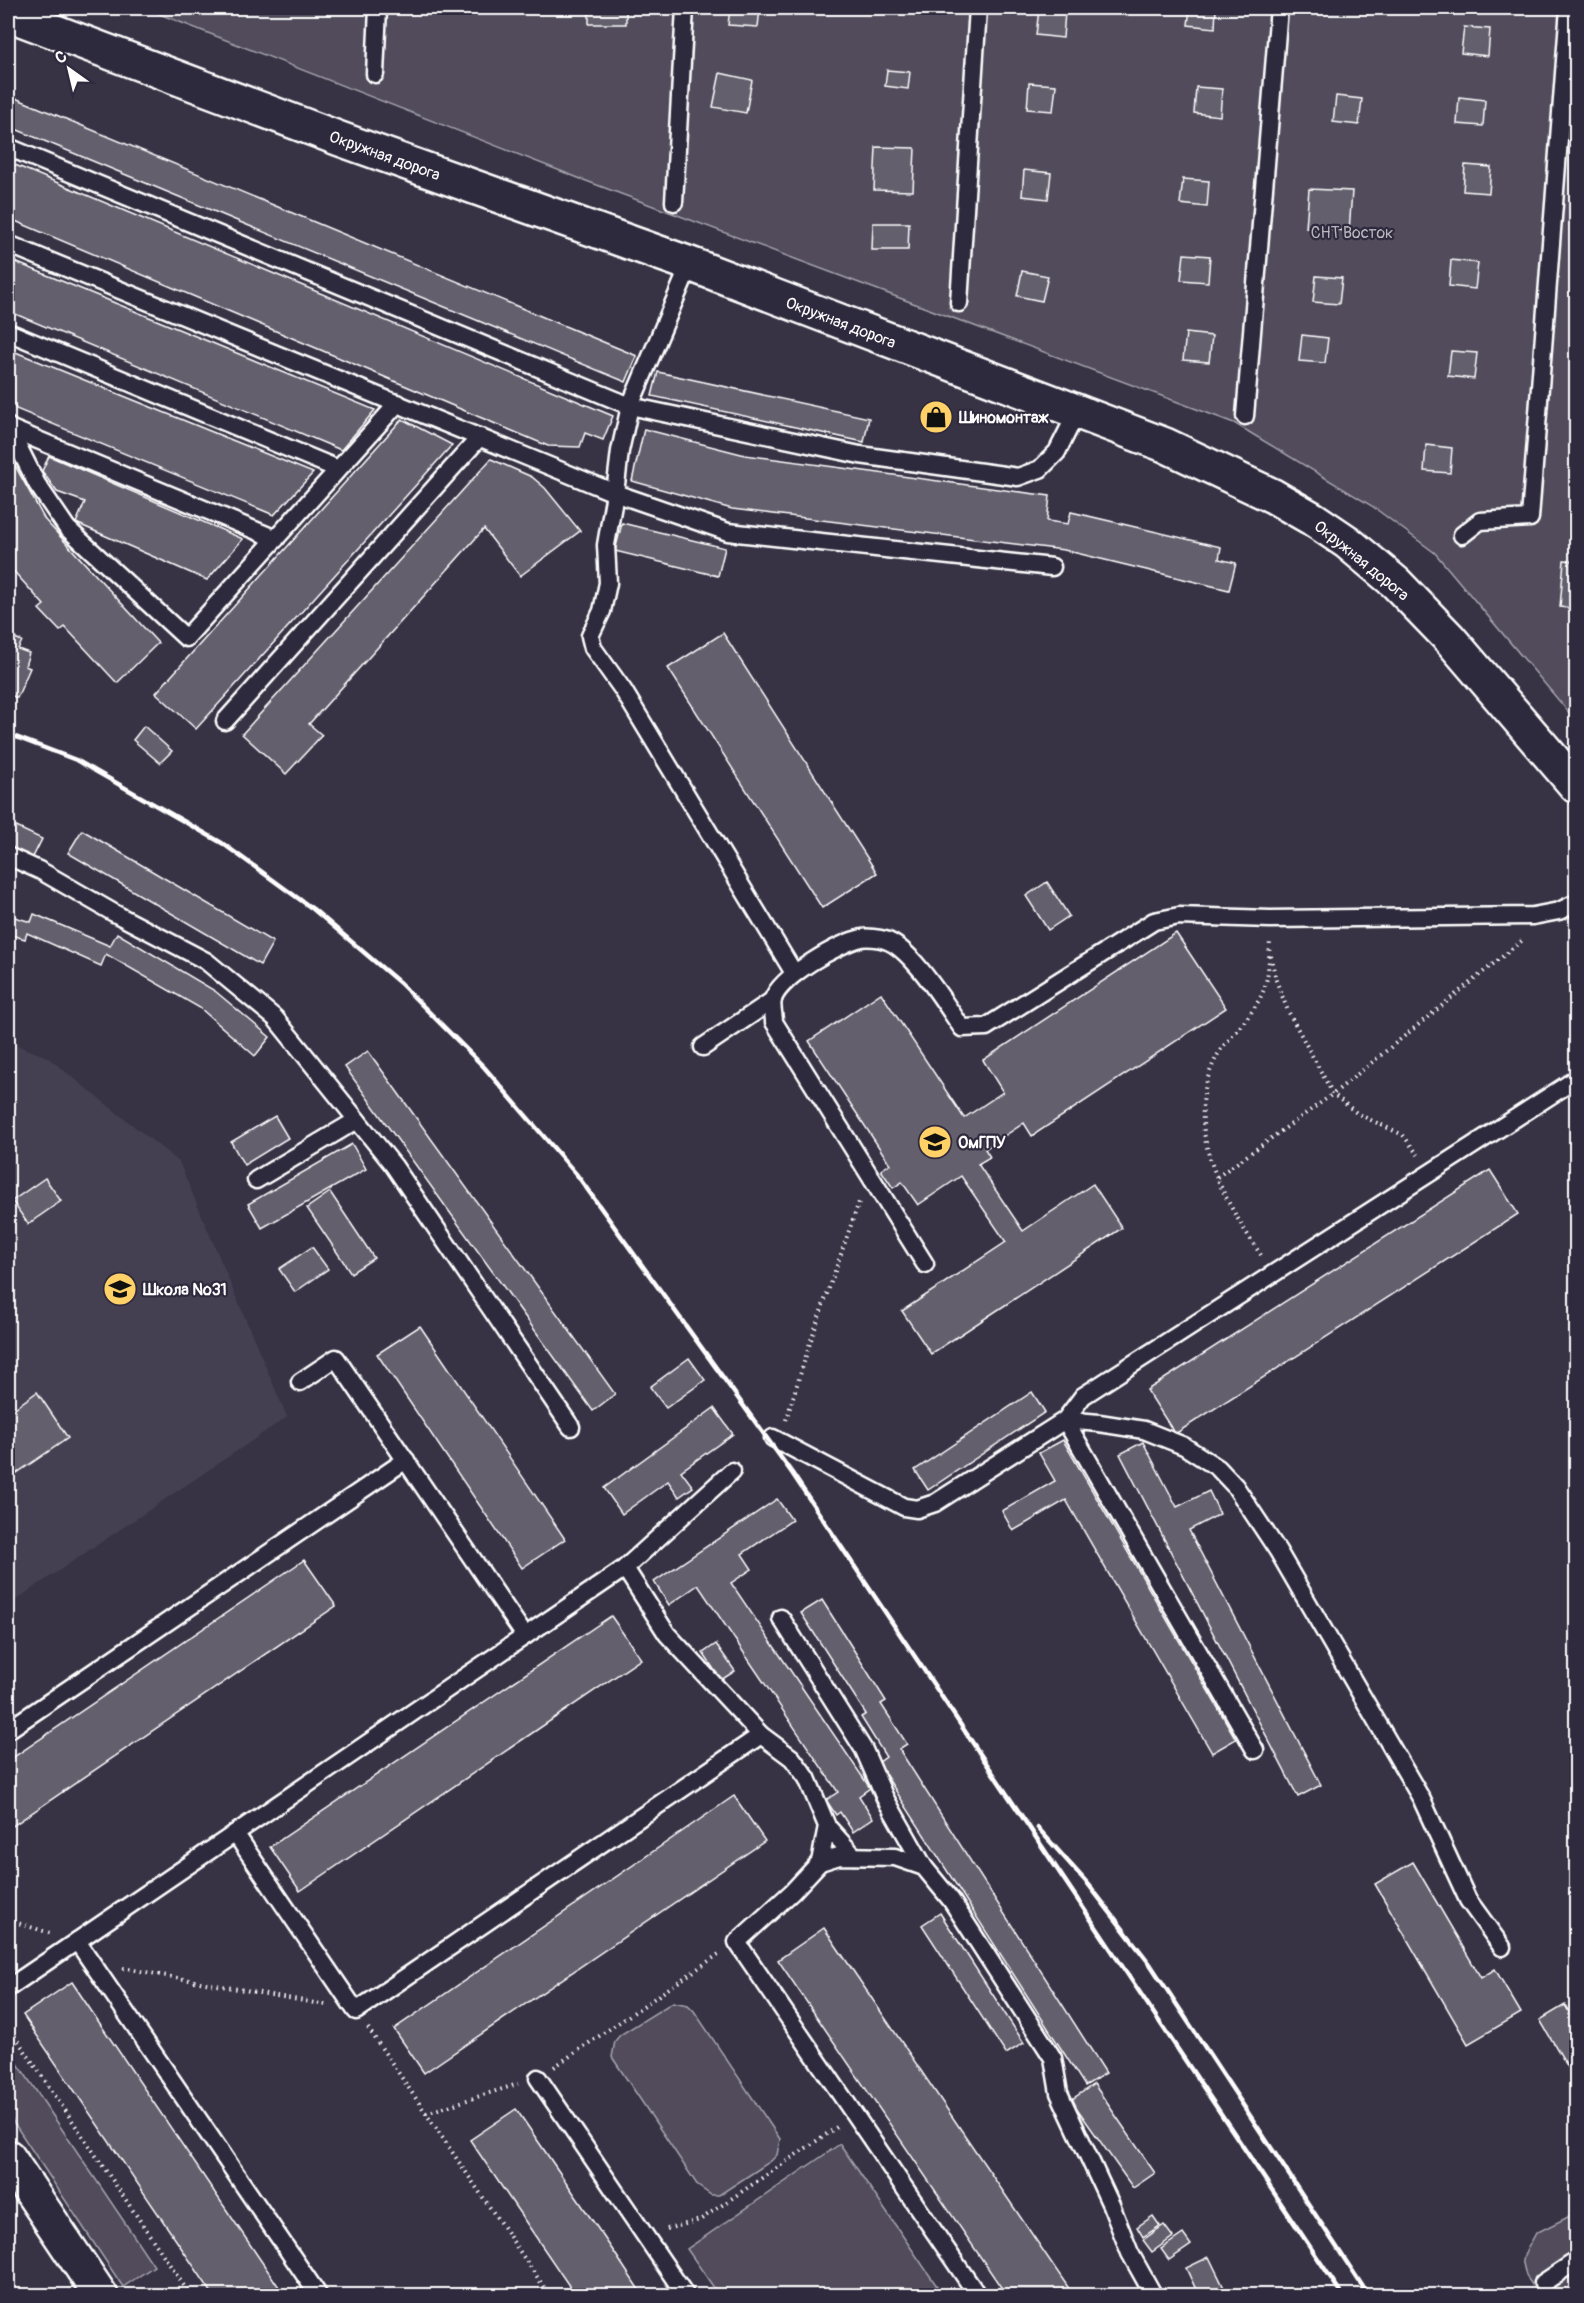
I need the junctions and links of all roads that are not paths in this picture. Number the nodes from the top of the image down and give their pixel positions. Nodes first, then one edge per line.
1 (378, 8) edge
2 (685, 8) edge
3 (978, 8) edge
4 (1279, 8) edge
5 (1569, 8) edge
6 (8, 14) edge
7 (375, 74) dead end
8 (8, 147) edge
9 (674, 202) dead end
10 (8, 244) edge
11 (690, 264) junction
12 (959, 303) dead end
13 (8, 332) edge
14 (398, 403) junction
15 (630, 406) junction
16 (1077, 412) junction
17 (1245, 416) dead end
18 (8, 427) edge
19 (480, 437) junction
20 (338, 469) junction
21 (615, 493) junction
22 (1462, 535) dead end
23 (276, 539) junction
24 (1052, 567) dead end
25 (225, 721) dead end
26 (1576, 786) edge
27 (8, 856) edge
28 (1576, 903) edge
29 (794, 972) junction
30 (772, 1000) junction
31 (703, 1047) dead end
32 (1576, 1079) edge
33 (357, 1120) junction
34 (256, 1180) dead end
35 (925, 1264) dead end
36 (300, 1382) dead end
37 (1065, 1420) junction
38 (571, 1427) dead end
39 (773, 1438) road end
40 (406, 1460) junction
41 (732, 1471) dead end
42 (625, 1568) junction
43 (782, 1618) dead end
44 (525, 1636) junction
45 (8, 1730) edge
46 (761, 1735) junction
47 (1255, 1750) dead end
48 (827, 1826) junction
49 (235, 1833) junction
50 (854, 1856) junction
51 (820, 1863) junction
52 (924, 1867) junction
53 (77, 1941) junction
54 (1502, 1947) dead end
55 (8, 1988) edge
56 (538, 2078) road end
57 (8, 2157) edge
58 (1576, 2261) edge
59 (1544, 2283) dead end
60 (101, 2295) edge
61 (319, 2295) edge
62 (686, 2295) edge
63 (978, 2295) edge
64 (1154, 2295) edge

1 - 7 lane
2 - 9 lane
3 - 12 lane
4 - 17 lane
5 - 22 lane
6 - 11 main road, Окружная дорога
8 - 15 lane
10 - 14 lane
11 - 15 lane
11 - 16 main road, Окружная дорога
13 - 20 lane
14 - 19 lane
14 - 20 lane
15 - 16 lane
15 - 21 lane
16 - 26 main road, Окружная дорога
18 - 23 lane
18 - 23 lane
19 - 21 lane
19 - 25 lane
20 - 23 lane
21 - 24 lane
21 - 29 lane
27 - 33 lane
28 - 29 lane
29 - 30 lane
30 - 31 lane
30 - 35 lane
32 - 37 lane
33 - 34 lane
33 - 38 lane
36 - 40 lane
37 - 39 lane
37 - 47 lane
37 - 54 lane
40 - 44 lane
40 - 45 lane
41 - 42 lane
42 - 44 lane
42 - 46 lane
43 - 52 lane
44 - 49 lane
46 - 48 lane
46 - 49 lane
48 - 50 lane
48 - 51 lane
49 - 53 lane
50 - 51 lane
50 - 52 lane
51 - 63 lane
52 - 64 lane
53 - 55 lane
53 - 61 lane
56 - 62 lane
57 - 60 main road
58 - 59 lane

